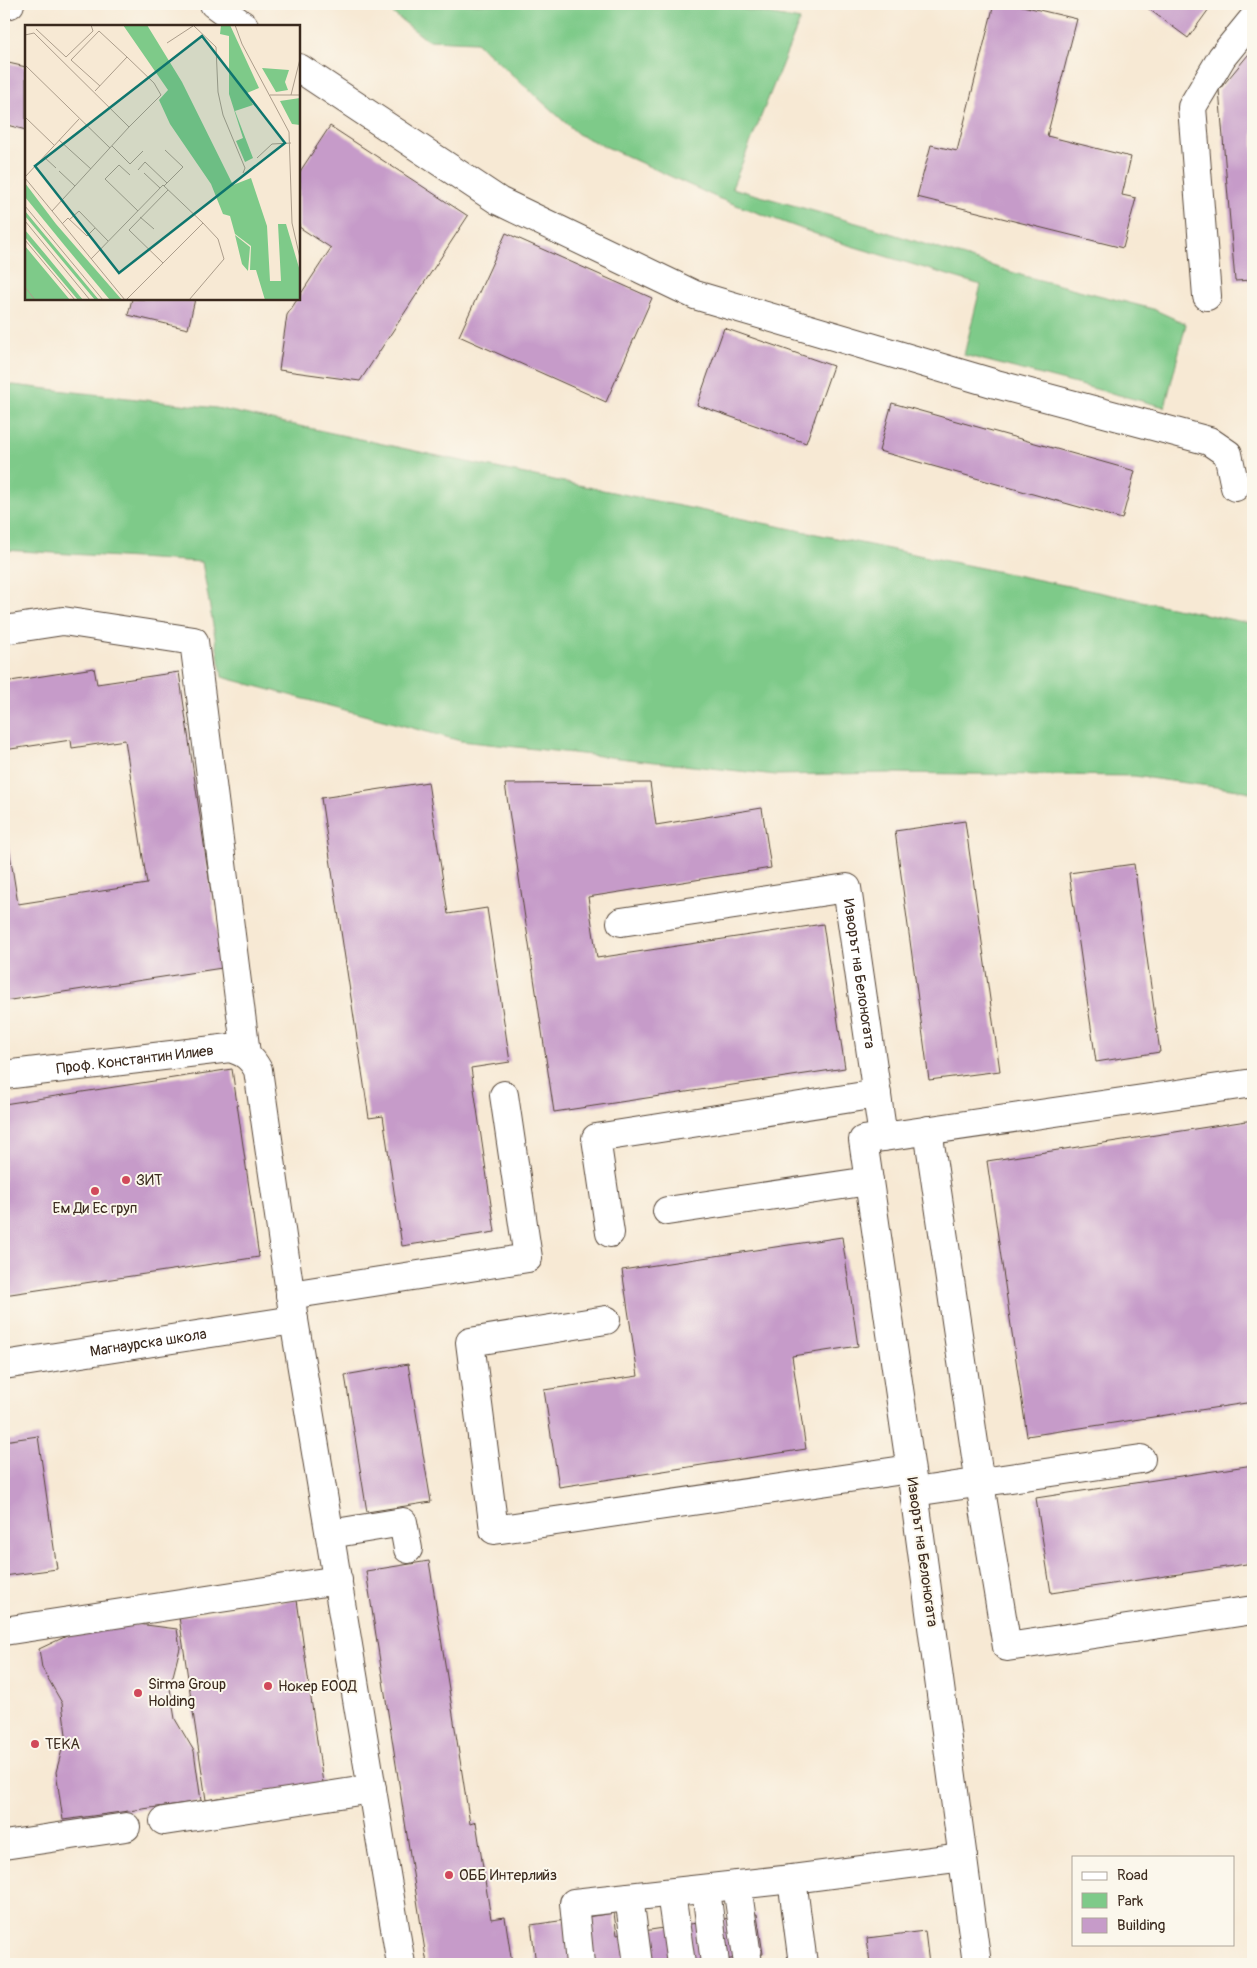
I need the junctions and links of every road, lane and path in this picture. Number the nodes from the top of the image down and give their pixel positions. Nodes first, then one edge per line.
1 (10, 4) edge
2 (214, 4) edge
3 (4, 6) edge
4 (1253, 20) edge
5 (243, 25) edge
6 (300, 69) edge
7 (1207, 296) dead end
8 (1235, 487) dead end
9 (4, 630) edge
10 (621, 922) dead end
11 (252, 1062) junction
12 (4, 1075) edge
13 (1253, 1083) edge
14 (877, 1094) junction
15 (504, 1096) dead end
16 (928, 1130) junction
17 (873, 1138) junction
18 (869, 1181) junction
19 (667, 1211) dead end
20 (610, 1234) dead end
21 (292, 1307) junction
22 (606, 1320) dead end
23 (4, 1365) edge
24 (1140, 1459) dead end
25 (912, 1481) junction
26 (980, 1484) junction
27 (330, 1534) junction
28 (408, 1549) dead end
29 (338, 1580) junction
30 (1253, 1610) edge
31 (4, 1631) edge
32 (372, 1789) junction
33 (164, 1821) dead end
34 (126, 1827) dead end
35 (4, 1845) edge
36 (963, 1857) junction
37 (792, 1879) junction
38 (737, 1885) junction
39 (706, 1889) junction
40 (671, 1892) junction
41 (629, 1897) junction
42 (401, 1964) edge
43 (580, 1964) edge
44 (638, 1964) edge
45 (681, 1964) edge
46 (715, 1964) edge
47 (748, 1964) edge
48 (803, 1964) edge
49 (977, 1964) edge

1 - 3 street
2 - 5 street
4 - 7 street
6 - 8 street
9 - 11 street
10 - 14 street, Изворът на Белоногата
11 - 12 street, Проф. Константин Илиев
11 - 21 street
13 - 16 street
14 - 17 street, Изворът на Белоногата
14 - 20 street
15 - 21 street, Магнаурска школа
16 - 17 street
16 - 26 street
17 - 18 street, Изворът на Белоногата
18 - 19 street
18 - 25 street, Изворът на Белоногата
21 - 23 street, Магнаурска школа
21 - 27 street
22 - 25 street
24 - 26 street
25 - 26 street
25 - 36 street, Изворът на Белоногата
26 - 30 street
27 - 28 street
27 - 29 street
29 - 31 street
29 - 32 street
32 - 33 street
32 - 42 street
34 - 35 street
36 - 37 street
36 - 49 street, Изворът на Белоногата
37 - 38 street
37 - 48 street
38 - 39 street
38 - 47 street
39 - 40 street
39 - 46 street
40 - 41 street
40 - 45 street
41 - 43 street
41 - 44 street

